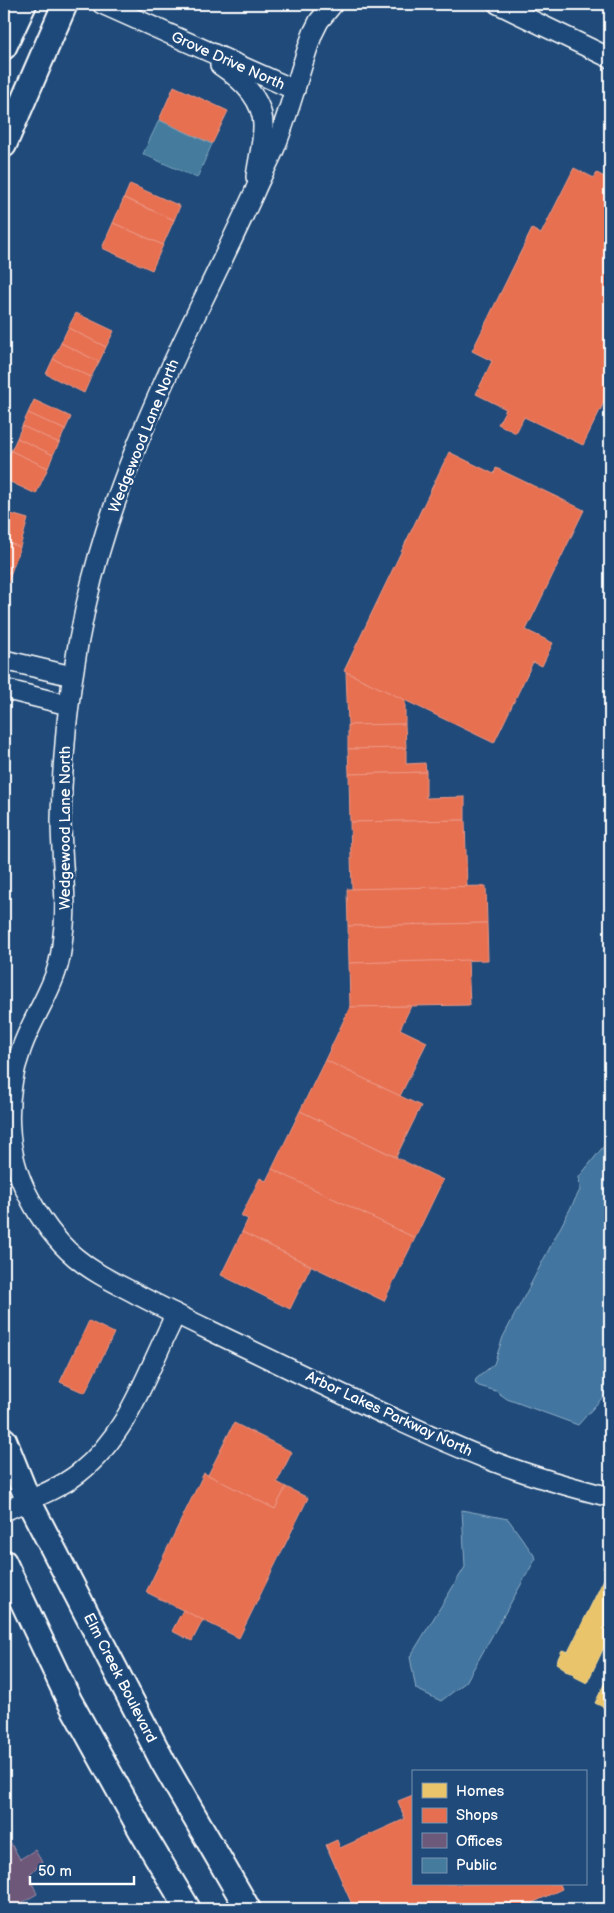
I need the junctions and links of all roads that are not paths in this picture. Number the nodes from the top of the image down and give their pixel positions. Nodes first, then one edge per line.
1 (24, 4) edge
2 (64, 4) edge
3 (102, 4) edge
4 (333, 4) edge
5 (498, 4) edge
6 (188, 43) junction
7 (4, 46) edge
8 (610, 58) edge
9 (295, 90) junction
10 (4, 145) edge
11 (253, 194) junction
12 (4, 660) edge
13 (72, 676) junction
14 (4, 689) edge
15 (68, 705) junction
16 (174, 1313) junction
17 (4, 1440) edge
18 (610, 1497) edge
19 (28, 1500) junction
20 (4, 1511) edge
21 (4, 1562) edge
22 (172, 1885) junction
23 (174, 1909) edge
24 (188, 1909) edge
25 (248, 1909) edge

1 - 7 main road
2 - 10 main road
3 - 6 street, Grove Drive North
4 - 9 street, Grove Drive North
5 - 8 street
6 - 9 street, Grove Drive North
6 - 11 street
9 - 11 street, Wedgewood Lane North
11 - 13 street, Wedgewood Lane North
12 - 13 street
13 - 15 street, Wedgewood Lane North
14 - 15 street
15 - 16 street, Wedgewood Lane North
16 - 18 street, Arbor Lakes Parkway North
16 - 19 street
17 - 19 main road, Elm Creek Boulevard
19 - 20 street
19 - 25 main road, Elm Creek Boulevard
21 - 22 main road
22 - 23 main road
22 - 24 main road

